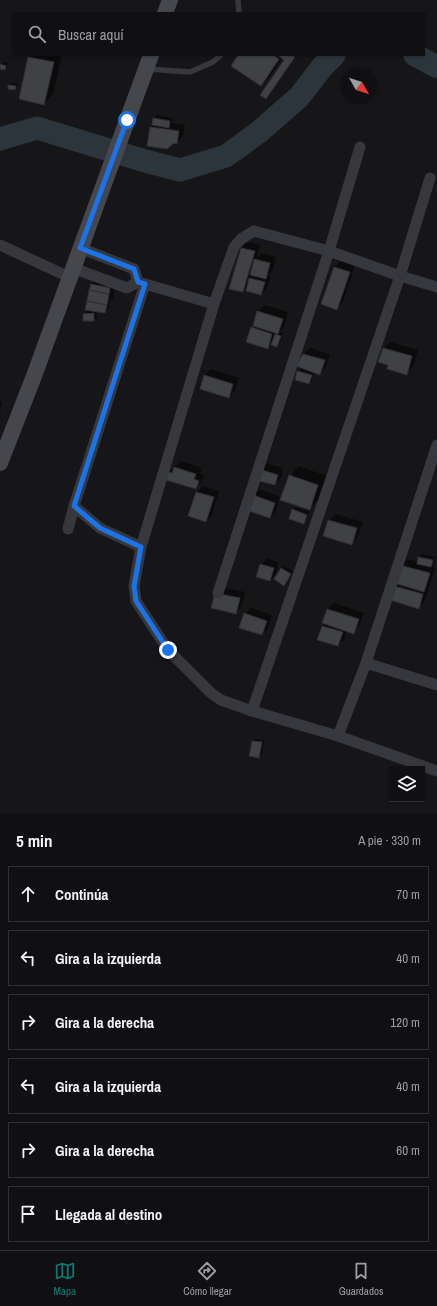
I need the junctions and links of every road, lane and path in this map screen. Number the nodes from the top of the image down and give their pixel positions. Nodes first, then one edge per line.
1 (170, 0) edge
2 (238, 0) edge
3 (166, 12) edge
4 (239, 12) edge
5 (220, 56) edge
6 (148, 62) edge
7 (360, 147) dead end
8 (430, 178) dead end
9 (0, 245) edge
10 (80, 248) junction
11 (329, 251) junction
12 (71, 273) junction
13 (400, 276) junction
14 (142, 283) junction
15 (437, 287) edge
16 (214, 304) junction
17 (437, 445) edge
18 (0, 463) edge
19 (74, 506) junction
20 (68, 530) dead end
21 (141, 547) junction
22 (218, 593) dead end
23 (366, 663) junction
24 (437, 685) edge
25 (252, 711) junction
26 (338, 736) junction
27 (437, 771) edge

1 - 3 main road
2 - 4 lane
5 - 6 lane
6 - 10 main road
7 - 11 street
8 - 13 street
9 - 12 street
10 - 12 main road
10 - 14 street
11 - 13 street
11 - 16 street
11 - 22 street
12 - 14 street
12 - 18 main road
13 - 15 street
13 - 25 street
14 - 16 street
14 - 19 street
16 - 21 street
17 - 23 street
19 - 20 street
19 - 21 street
21 - 25 street
23 - 24 street
23 - 26 street
25 - 26 street
26 - 27 street

